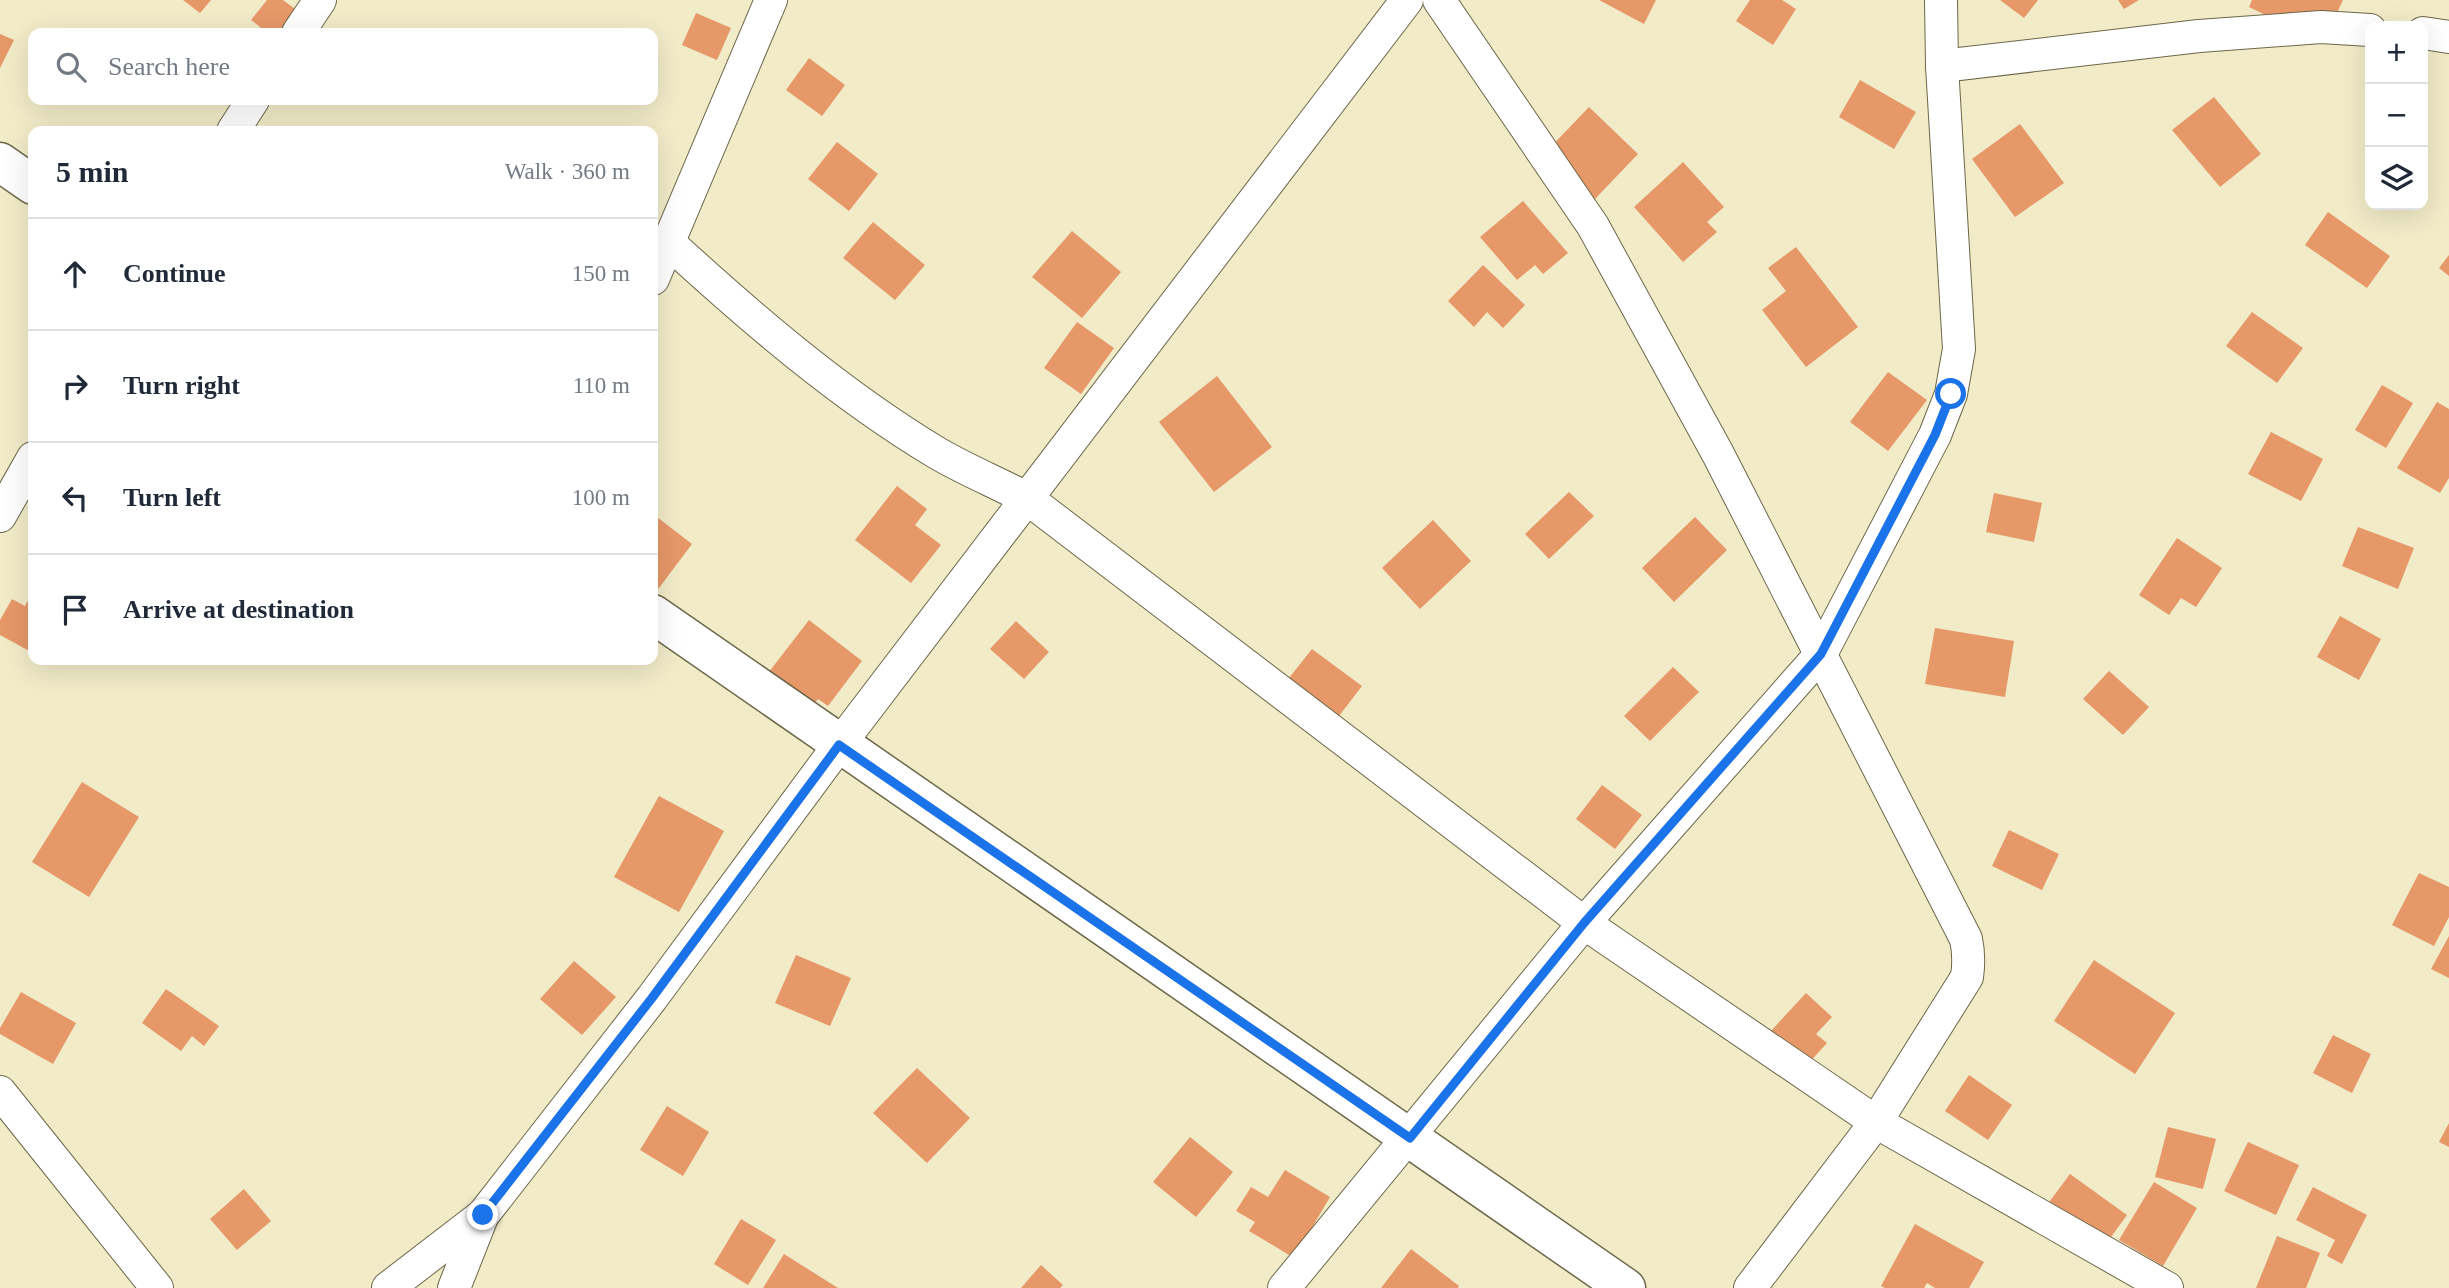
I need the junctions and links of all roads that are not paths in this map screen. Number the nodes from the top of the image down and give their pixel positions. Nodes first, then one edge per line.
1 (320, 0) edge
2 (771, 0) edge
3 (1407, 0) edge
4 (1439, 0) edge
5 (1941, 0) edge
6 (301, 28) edge
7 (2365, 30) edge
8 (2428, 34) edge
9 (2449, 37) edge
10 (1942, 66) junction
11 (250, 105) edge
12 (236, 126) edge
13 (0, 162) edge
14 (28, 182) edge
15 (667, 241) junction
16 (658, 265) edge
17 (28, 467) edge
18 (1028, 499) junction
19 (0, 516) edge
20 (658, 618) edge
21 (1821, 654) junction
22 (839, 745) junction
23 (1584, 923) junction
24 (0, 1092) edge
25 (1876, 1122) junction
26 (1410, 1138) junction
27 (483, 1215) junction
28 (157, 1288) edge
29 (388, 1288) edge
30 (454, 1288) edge
31 (1284, 1288) edge
32 (1626, 1288) edge
33 (1750, 1288) edge
34 (2167, 1288) edge

1 - 6 street
2 - 15 street
3 - 18 street
4 - 21 street
5 - 10 street
7 - 10 street
8 - 9 street
10 - 21 street
11 - 12 street
13 - 14 street
15 - 16 street
15 - 18 street
17 - 19 street
18 - 22 street
18 - 23 street
20 - 22 street
21 - 23 street
21 - 25 street
22 - 26 street
22 - 27 street
23 - 25 street
23 - 26 street
24 - 28 street
25 - 33 street
25 - 34 street
26 - 31 street
26 - 32 street
27 - 29 street
27 - 30 street

